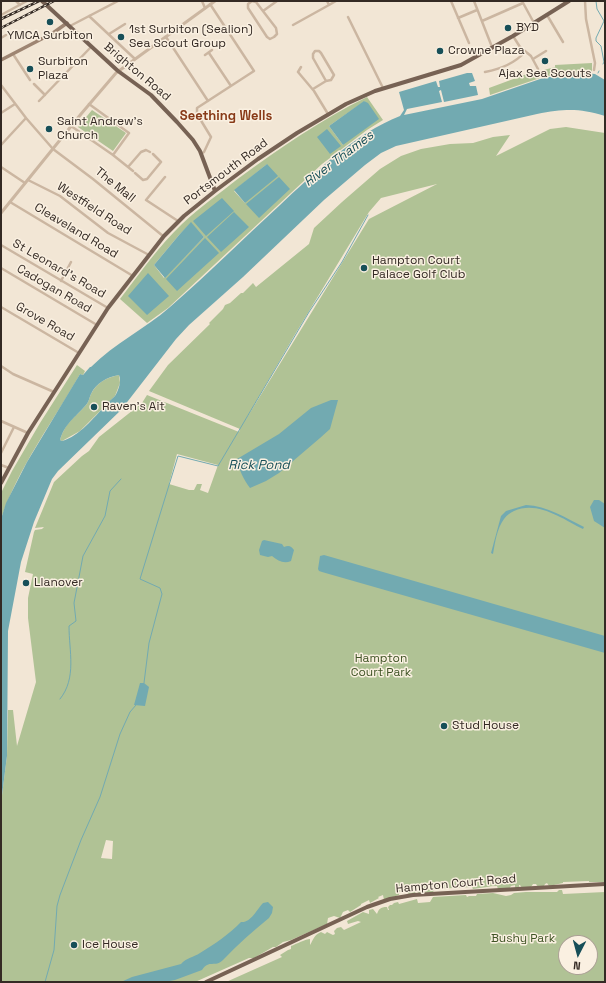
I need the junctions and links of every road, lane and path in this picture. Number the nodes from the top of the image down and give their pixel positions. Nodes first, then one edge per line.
1 (16, 1) edge
2 (27, 1) edge
3 (42, 1) edge
4 (118, 1) edge
5 (202, 1) edge
6 (215, 1) edge
7 (277, 1) edge
8 (327, 1) edge
9 (336, 1) edge
10 (451, 1) edge
11 (474, 1) edge
12 (569, 1) edge
13 (585, 1) edge
14 (522, 2) edge
15 (210, 4) junction
16 (329, 4) junction
17 (20, 5) junction
18 (205, 8) junction
19 (477, 10) junction
20 (263, 11) junction
21 (1, 15) edge
22 (547, 15) junction
23 (89, 16) junction
24 (348, 17) dead end
25 (458, 18) junction
26 (482, 21) junction
27 (534, 23) junction
28 (125, 24) dead end
29 (68, 25) junction
30 (293, 25) dead end
31 (6, 34) dead end
32 (109, 34) junction
33 (512, 36) junction
34 (166, 37) junction
35 (1, 38) edge
36 (563, 42) dead end
37 (469, 43) dead end
38 (91, 46) junction
39 (492, 48) junction
40 (212, 50) dead end
41 (546, 51) dead end
42 (525, 52) junction
43 (209, 53) junction
44 (13, 54) junction
45 (205, 55) dead end
46 (135, 59) junction
47 (533, 59) junction
48 (1, 60) edge
49 (301, 67) dead end
50 (538, 69) dead end
51 (594, 70) dead end
52 (118, 71) junction
53 (485, 72) dead end
54 (30, 80) dead end
55 (326, 81) junction
56 (34, 84) dead end
57 (1, 85) edge
58 (231, 86) junction
59 (383, 88) junction
60 (312, 89) junction
61 (45, 95) junction
62 (39, 101) dead end
63 (208, 101) junction
64 (15, 104) junction
65 (89, 104) junction
66 (1, 113) edge
67 (328, 114) junction
68 (26, 118) junction
69 (71, 126) junction
70 (1, 145) edge
71 (53, 149) junction
72 (201, 154) junction
73 (113, 155) junction
74 (128, 166) junction
75 (1, 167) edge
76 (166, 177) dead end
77 (28, 180) junction
78 (25, 184) junction
79 (214, 191) junction
80 (10, 202) junction
81 (1, 213) edge
82 (178, 221) junction
83 (164, 236) junction
84 (1, 246) edge
85 (149, 255) junction
86 (72, 262) dead end
87 (1, 268) edge
88 (133, 276) junction
89 (61, 280) junction
90 (1, 307) edge
91 (108, 308) junction
92 (97, 325) junction
93 (79, 353) junction
94 (1, 366) edge
95 (55, 392) junction
96 (1, 422) edge
97 (14, 427) junction
98 (28, 433) junction
99 (1, 453) edge
100 (1, 466) edge
101 (8, 468) junction
102 (1, 483) edge
103 (605, 884) edge
104 (206, 982) edge

1 - 17 street
2 - 17 street
3 - 29 main road, Brighton Road
4 - 23 street
5 - 18 street
6 - 15 street
7 - 20 street
8 - 16 street
9 - 16 street
10 - 25 street
11 - 19 street
12 - 22 main road, Portsmouth Road
13 - 51 street
14 - 26 street
14 - 27 street
15 - 18 street
15 - 58 street
16 - 30 street
17 - 21 street
18 - 34 street
19 - 25 street
19 - 26 street
20 - 20 street
22 - 27 main road, Portsmouth Road
22 - 36 street
23 - 29 street
23 - 32 street
24 - 59 street
25 - 37 street
26 - 39 street
27 - 33 main road, Portsmouth Road
28 - 32 street
29 - 38 main road, Brighton Road
29 - 44 main road
31 - 35 street
32 - 46 street
33 - 39 main road, Portsmouth Road
33 - 42 street
34 - 46 street
34 - 63 street
38 - 52 main road, Brighton Road
38 - 61 street
39 - 59 main road, Portsmouth Road
40 - 43 street
41 - 47 street
42 - 47 street
42 - 53 street
43 - 45 street
43 - 58 street
44 - 48 main road
44 - 54 street
46 - 52 street
47 - 50 street
49 - 60 street
52 - 65 street
52 - 72 main road, Brighton Road
55 - 55 street
55 - 60 street
56 - 61 street
57 - 64 street, The Mall
58 - 63 street
59 - 67 main road, Portsmouth Road
60 - 67 street
61 - 62 street
63 - 72 street
64 - 66 street
64 - 68 street, The Mall
65 - 69 street
65 - 73 street
67 - 79 main road, Portsmouth Road
68 - 70 street
68 - 71 street, The Mall
69 - 71 street
69 - 73 street
71 - 77 street
71 - 83 street, The Mall
72 - 79 main road, Brighton Road
73 - 74 street
74 - 74 street
75 - 78 street
76 - 82 street
77 - 78 street
77 - 85 street, Westfield Road
78 - 80 street
79 - 82 main road, Portsmouth Road
80 - 81 street
80 - 88 street, Cleaveland Road
82 - 83 main road, Portsmouth Road
83 - 85 main road, Portsmouth Road
84 - 89 street, St Leonard's Road
85 - 88 main road, Portsmouth Road
86 - 89 street
87 - 92 street, Cadogan Road
88 - 91 main road, Portsmouth Road
89 - 91 street, St Leonard's Road
90 - 93 street, Grove Road
91 - 92 main road, Portsmouth Road
92 - 93 main road, Portsmouth Road
93 - 95 main road, Portsmouth Road
94 - 95 street
95 - 98 main road, Portsmouth Road
96 - 97 street
97 - 98 street
97 - 99 street
98 - 101 main road, Portsmouth Road
100 - 101 street
101 - 102 main road, Portsmouth Road
103 - 104 main road, Hampton Court Road

